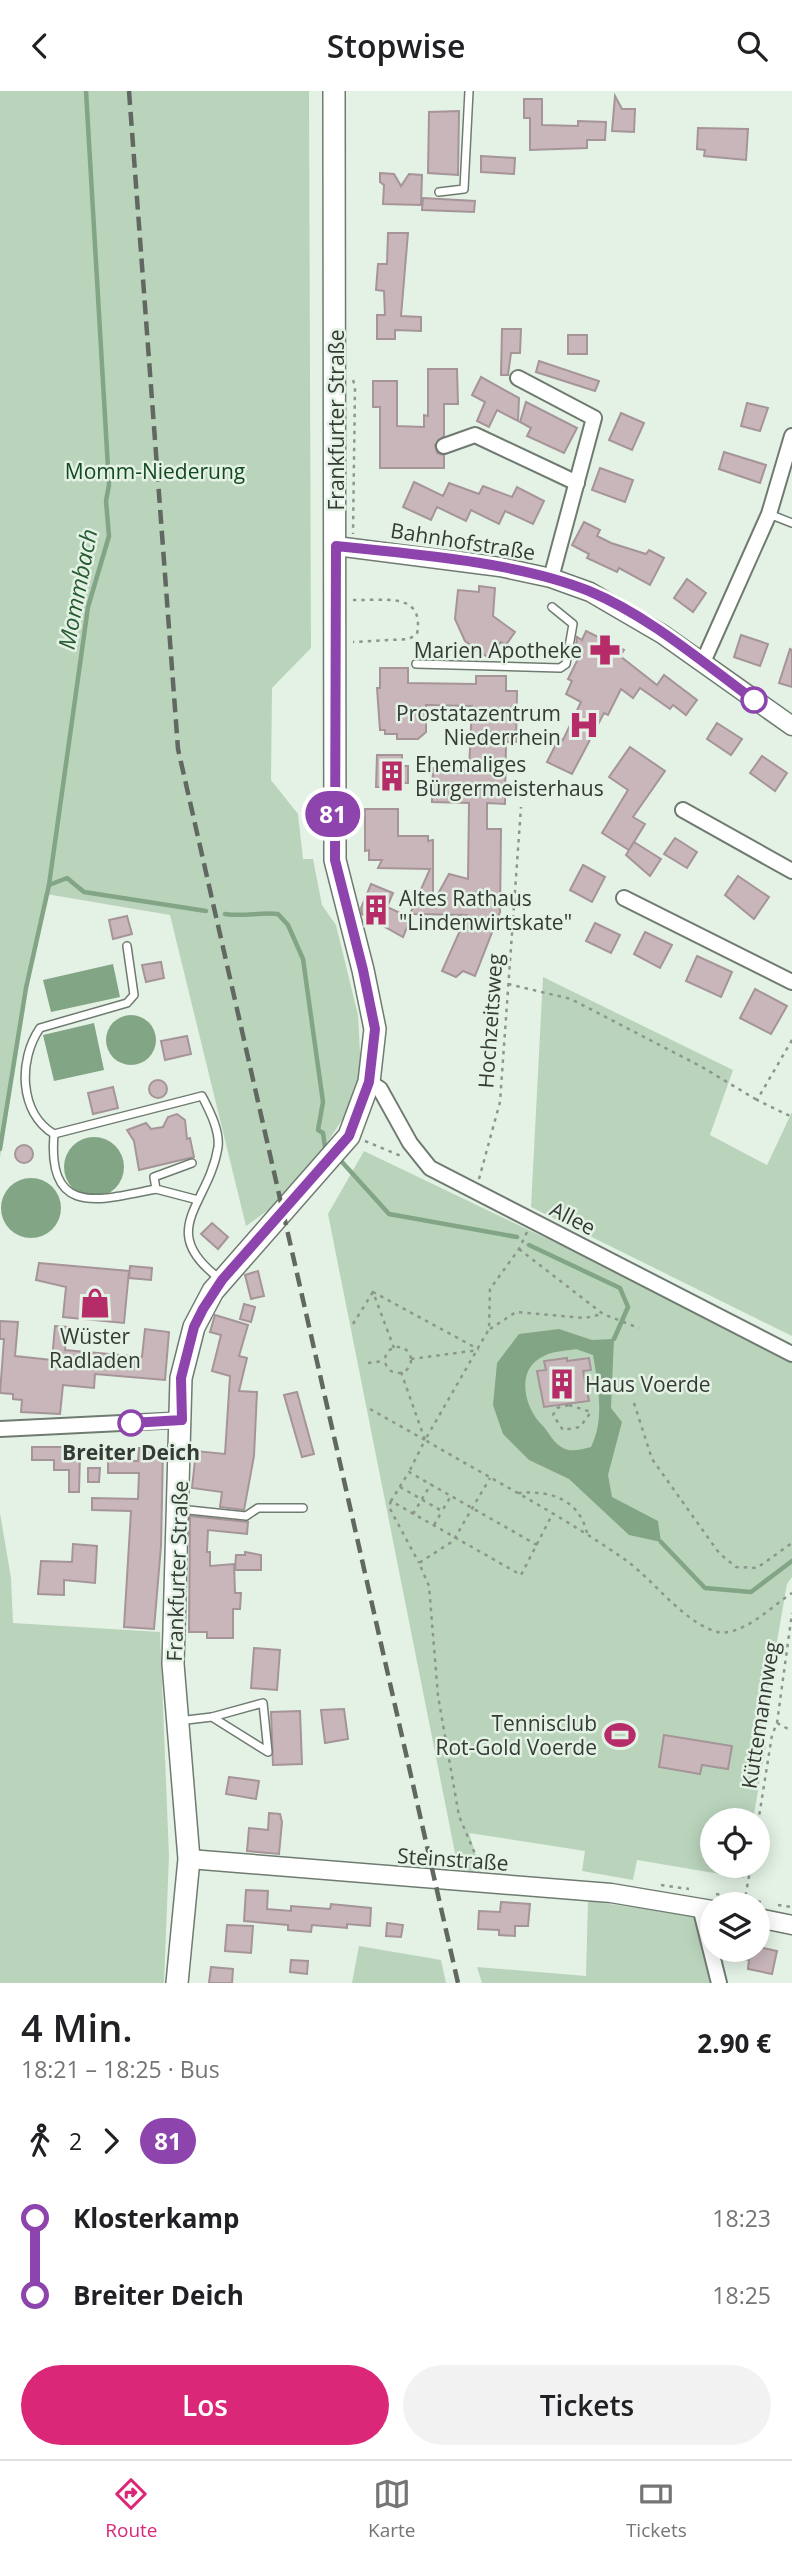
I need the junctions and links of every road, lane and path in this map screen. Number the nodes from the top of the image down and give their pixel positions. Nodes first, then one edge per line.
1 (334, 91) edge
2 (469, 91) edge
3 (439, 192) dead end
4 (351, 375) dead end
5 (518, 379) dead end
6 (792, 436) edge
7 (444, 446) dead end
8 (577, 483) junction
9 (769, 514) junction
10 (792, 523) edge
11 (345, 547) junction
12 (551, 578) junction
13 (552, 607) dead end
14 (352, 611) dead end
15 (352, 632) dead end
16 (352, 642) junction
17 (351, 652) dead end
18 (703, 662) junction
19 (416, 664) dead end
20 (792, 726) edge
21 (521, 807) dead end
22 (683, 810) dead end
23 (792, 871) edge
24 (624, 898) dead end
25 (127, 946) dead end
26 (792, 982) edge
27 (508, 984) junction
28 (792, 1040) edge
29 (369, 1082) junction
30 (757, 1100) junction
31 (792, 1117) edge
32 (54, 1135) junction
33 (357, 1139) dead end
34 (404, 1157) dead end
35 (192, 1163) dead end
36 (156, 1189) junction
37 (472, 1192) junction
38 (198, 1199) junction
39 (532, 1221) junction
40 (519, 1249) junction
41 (222, 1280) junction
42 (373, 1292) junction
43 (603, 1314) junction
44 (353, 1324) dead end
45 (639, 1328) dead end
46 (489, 1329) junction
47 (394, 1348) junction
48 (479, 1350) junction
49 (792, 1354) edge
50 (411, 1359) junction
51 (385, 1361) junction
52 (368, 1363) dead end
53 (401, 1372) junction
54 (634, 1403) dead end
55 (566, 1405) joint
56 (370, 1409) dead end
57 (182, 1420) junction
58 (0, 1429) edge
59 (425, 1440) junction
60 (409, 1472) junction
61 (491, 1478) junction
62 (430, 1484) junction
63 (400, 1487) junction
64 (518, 1493) junction
65 (452, 1496) junction
66 (422, 1499) junction
67 (391, 1501) junction
68 (472, 1507) junction
69 (303, 1508) dead end
70 (178, 1509) junction
71 (442, 1511) junction
72 (553, 1513) junction
73 (414, 1514) junction
74 (434, 1525) junction
75 (587, 1534) junction
76 (455, 1537) junction
77 (792, 1543) edge
78 (537, 1545) junction
79 (419, 1563) junction
80 (792, 1593) edge
81 (792, 1613) edge
82 (212, 1717) junction
83 (178, 1721) junction
84 (777, 1723) junction
85 (792, 1731) edge
86 (761, 1808) edge
87 (189, 1859) junction
88 (487, 1884) junction
89 (700, 1907) edge
90 (770, 1920) edge
91 (792, 1925) edge
92 (715, 1962) edge
93 (177, 1983) edge
94 (719, 1983) edge

1 - 11 main road, Frankfurter Straße
2 - 3 lane
4 - 11 path
5 - 8 street
6 - 9 street
7 - 8 street
8 - 12 street
9 - 10 lane
9 - 18 street
11 - 12 street, Bahnhofstraße
11 - 29 main road, Frankfurter Straße
12 - 18 street, Bahnhofstraße
13 - 19 lane
14 - 16 path
15 - 16 path
16 - 17 path
18 - 20 street, Bahnhofstraße
21 - 27 path, Hochzeitsweg
22 - 23 street
24 - 26 street
25 - 32 lane
27 - 30 path
27 - 37 path, Hochzeitsweg
28 - 30 path
29 - 37 street, Allee
29 - 41 main road, Frankfurter Straße
30 - 31 path
32 - 36 lane
32 - 38 lane
33 - 34 path
35 - 36 lane
36 - 38 lane
37 - 39 street, Allee
38 - 41 lane
39 - 40 path
39 - 49 street, Allee
40 - 43 path
40 - 46 path
41 - 57 main road, Frankfurter Straße
42 - 44 path
42 - 47 path
42 - 48 path
43 - 45 path
43 - 46 path
46 - 48 path
47 - 50 path
47 - 51 path
48 - 50 path
48 - 59 path
50 - 53 path
51 - 52 path
51 - 53 path
53 - 59 path
54 - 77 path
55 - 55 path
56 - 59 path
57 - 58 street
57 - 70 main road, Frankfurter Straße
59 - 60 path
59 - 61 path
60 - 62 path
60 - 63 path
61 - 64 path
61 - 68 path
62 - 65 path
62 - 66 path
63 - 66 path
63 - 67 path
64 - 72 path
64 - 75 path
65 - 68 path
65 - 71 path
66 - 71 path
66 - 73 path
67 - 73 path
67 - 79 path
68 - 76 path
68 - 78 path
69 - 70 lane
70 - 83 main road, Frankfurter Straße
71 - 74 path
72 - 75 path
72 - 78 path
73 - 74 path
74 - 76 path
75 - 80 path
76 - 78 path
76 - 79 path
79 - 88 path
81 - 84 path, Küttemannweg
82 - 82 lane
82 - 83 lane
83 - 87 main road, Frankfurter Straße
84 - 85 path
84 - 86 path, Küttemannweg
87 - 88 street, Steinstraße
87 - 93 main road, Frankfurter Straße
88 - 89 street, Steinstraße
90 - 91 street
92 - 94 street

